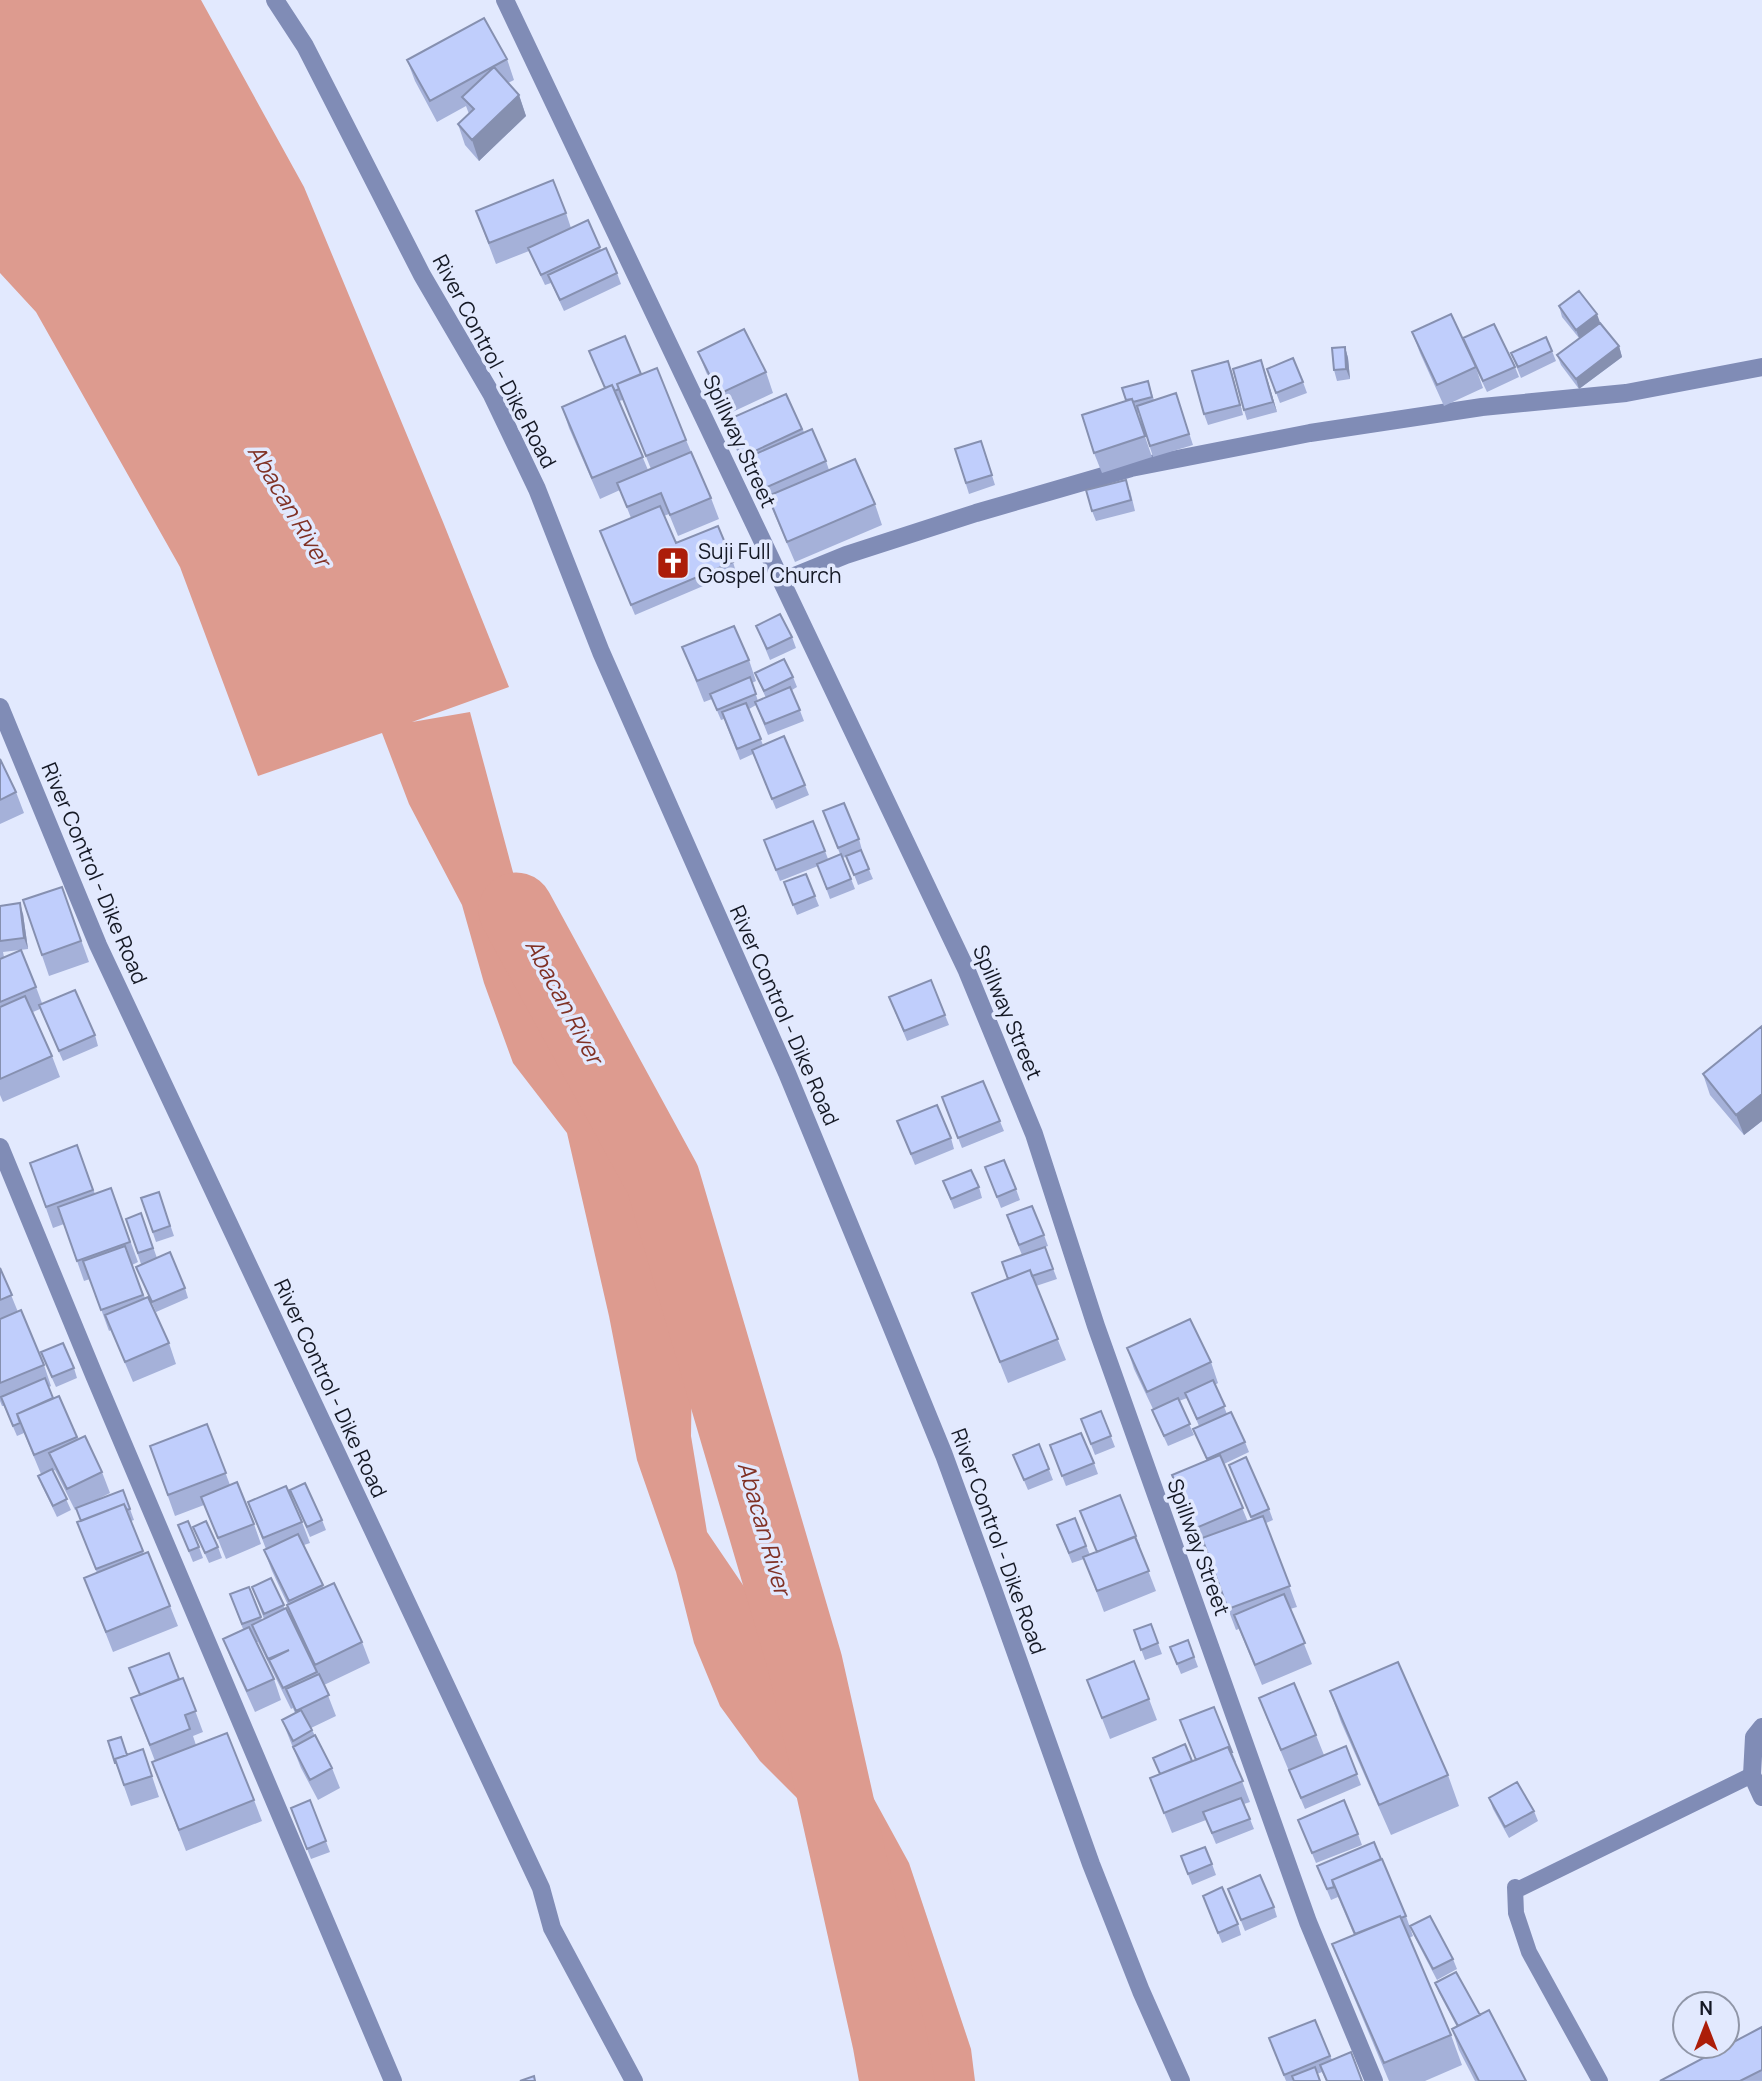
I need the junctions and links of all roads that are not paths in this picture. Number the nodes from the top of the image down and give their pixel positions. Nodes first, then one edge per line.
1 (275, 0) edge
2 (505, 0) edge
3 (1762, 367) edge
4 (782, 581) junction
5 (0, 707) edge
6 (0, 1147) edge
7 (1762, 1727) edge
8 (1752, 1775) junction
9 (1762, 1797) edge
10 (393, 2081) edge
11 (634, 2081) edge
12 (1181, 2081) edge
13 (1374, 2081) edge
14 (1600, 2081) edge

1 - 12 street, River Control - Dike Road
2 - 4 street, Spillway Street
3 - 4 street
4 - 13 street, Spillway Street
5 - 11 street, River Control - Dike Road
6 - 10 street
7 - 8 street
8 - 9 street
8 - 14 lane

